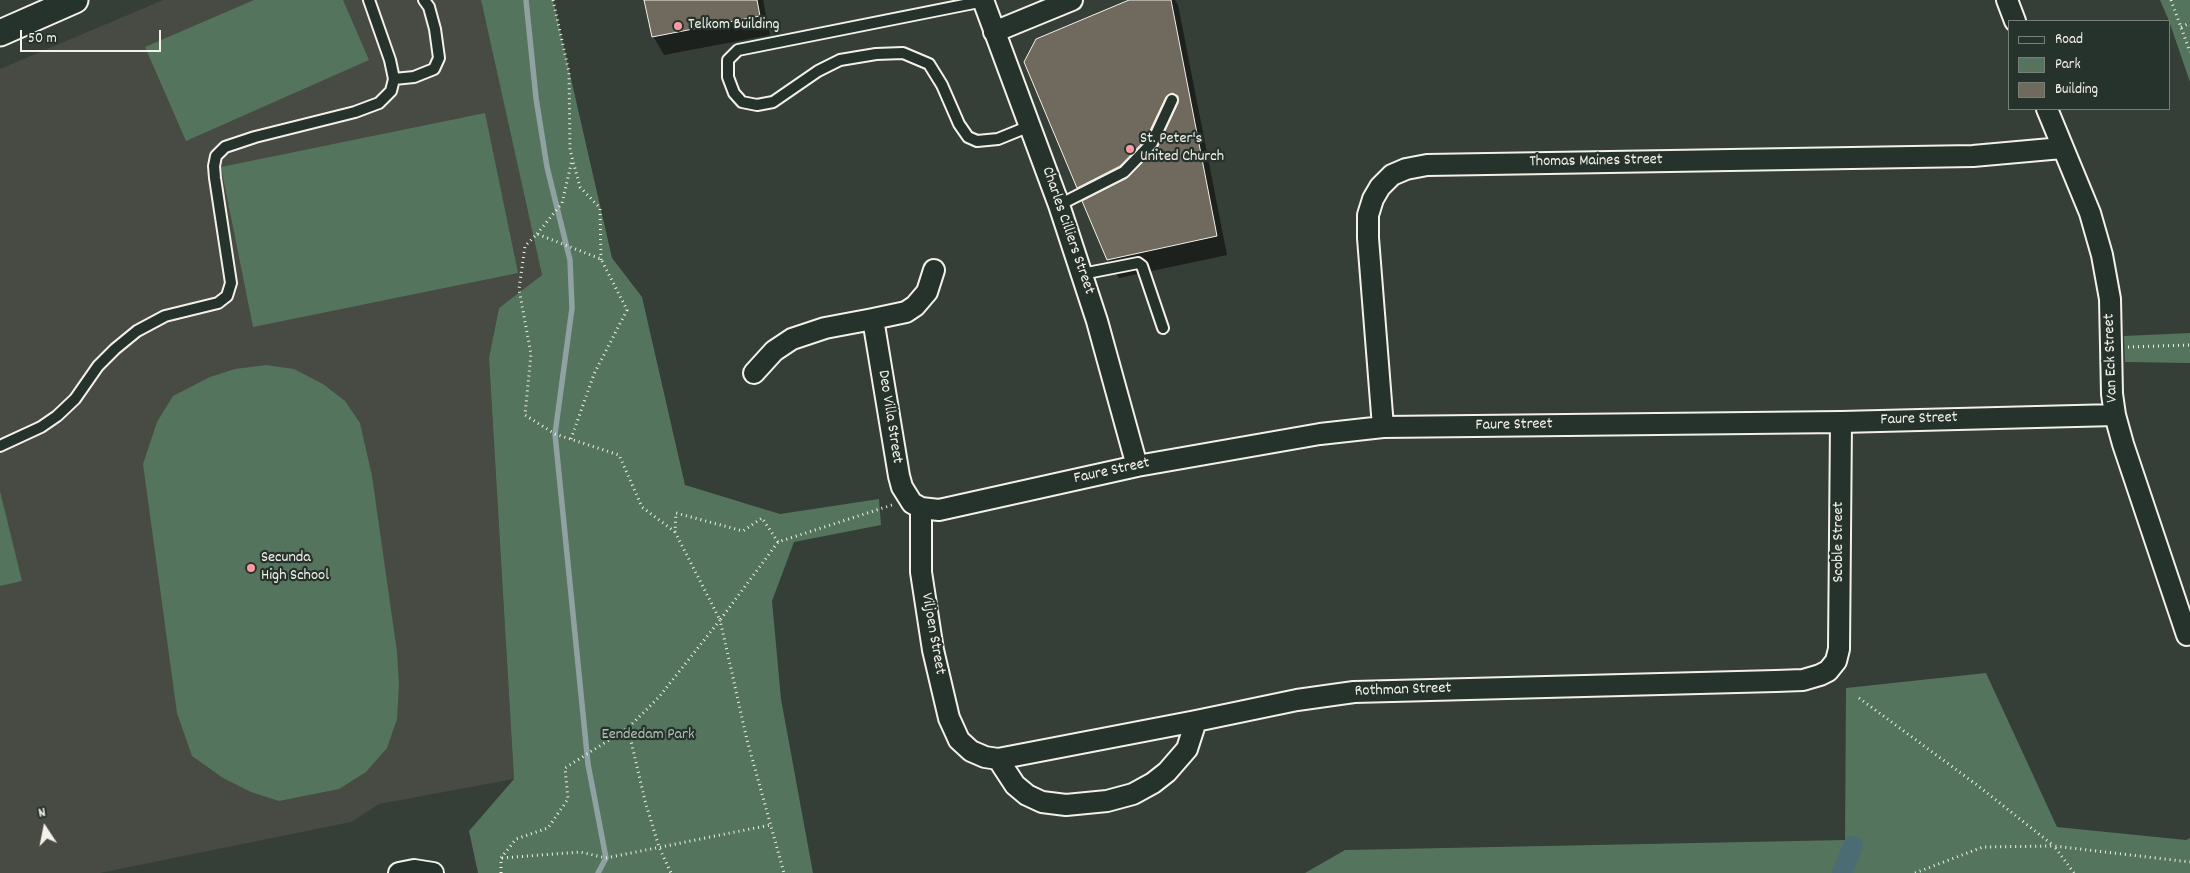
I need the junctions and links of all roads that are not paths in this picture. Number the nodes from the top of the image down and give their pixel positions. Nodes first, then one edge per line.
1 (75, 0) edge
2 (369, 0) edge
3 (424, 0) edge
4 (1072, 0) edge
5 (2007, 0) edge
6 (983, 1) edge
7 (2015, 20) edge
8 (994, 32) junction
9 (0, 33) edge
10 (394, 78) junction
11 (1172, 100) dead end
12 (2047, 110) edge
13 (1030, 126) junction
14 (2062, 148) junction
15 (1060, 205) junction
16 (934, 270) dead end
17 (1082, 274) junction
18 (873, 318) junction
19 (1163, 328) dead end
20 (754, 373) dead end
21 (2115, 415) junction
22 (1840, 422) junction
23 (1383, 427) junction
24 (0, 446) edge
25 (1137, 466) junction
26 (914, 503) junction
27 (2188, 635) dead end
28 (1836, 661) joint
29 (1196, 722) junction
30 (971, 752) joint
31 (998, 759) junction
32 (399, 873) edge
33 (432, 873) edge

1 - 9 street
2 - 10 lane
3 - 10 lane
4 - 8 street
5 - 7 street
6 - 8 street, Charles Cilliers Street
6 - 13 lane
8 - 13 street, Charles Cilliers Street
10 - 24 lane
11 - 15 lane
12 - 14 street, Van Eck Street
13 - 15 street, Charles Cilliers Street
14 - 21 street, Van Eck Street
14 - 23 street, Thomas Maines Street
15 - 17 street, Charles Cilliers Street
16 - 18 street
17 - 19 lane
17 - 25 street, Charles Cilliers Street
18 - 20 street
18 - 26 street, Deo Villa Street
21 - 22 street, Faure Street
21 - 27 street, Van Eck Street
22 - 23 street, Faure Street
22 - 28 street, Scoble Street
23 - 25 street, Faure Street
25 - 26 street, Faure Street
26 - 30 street, Viljoen Street
28 - 29 street, Rothman Street
29 - 31 street, Rothman Street
29 - 31 street
30 - 31 street, Rothman Street
32 - 33 street

